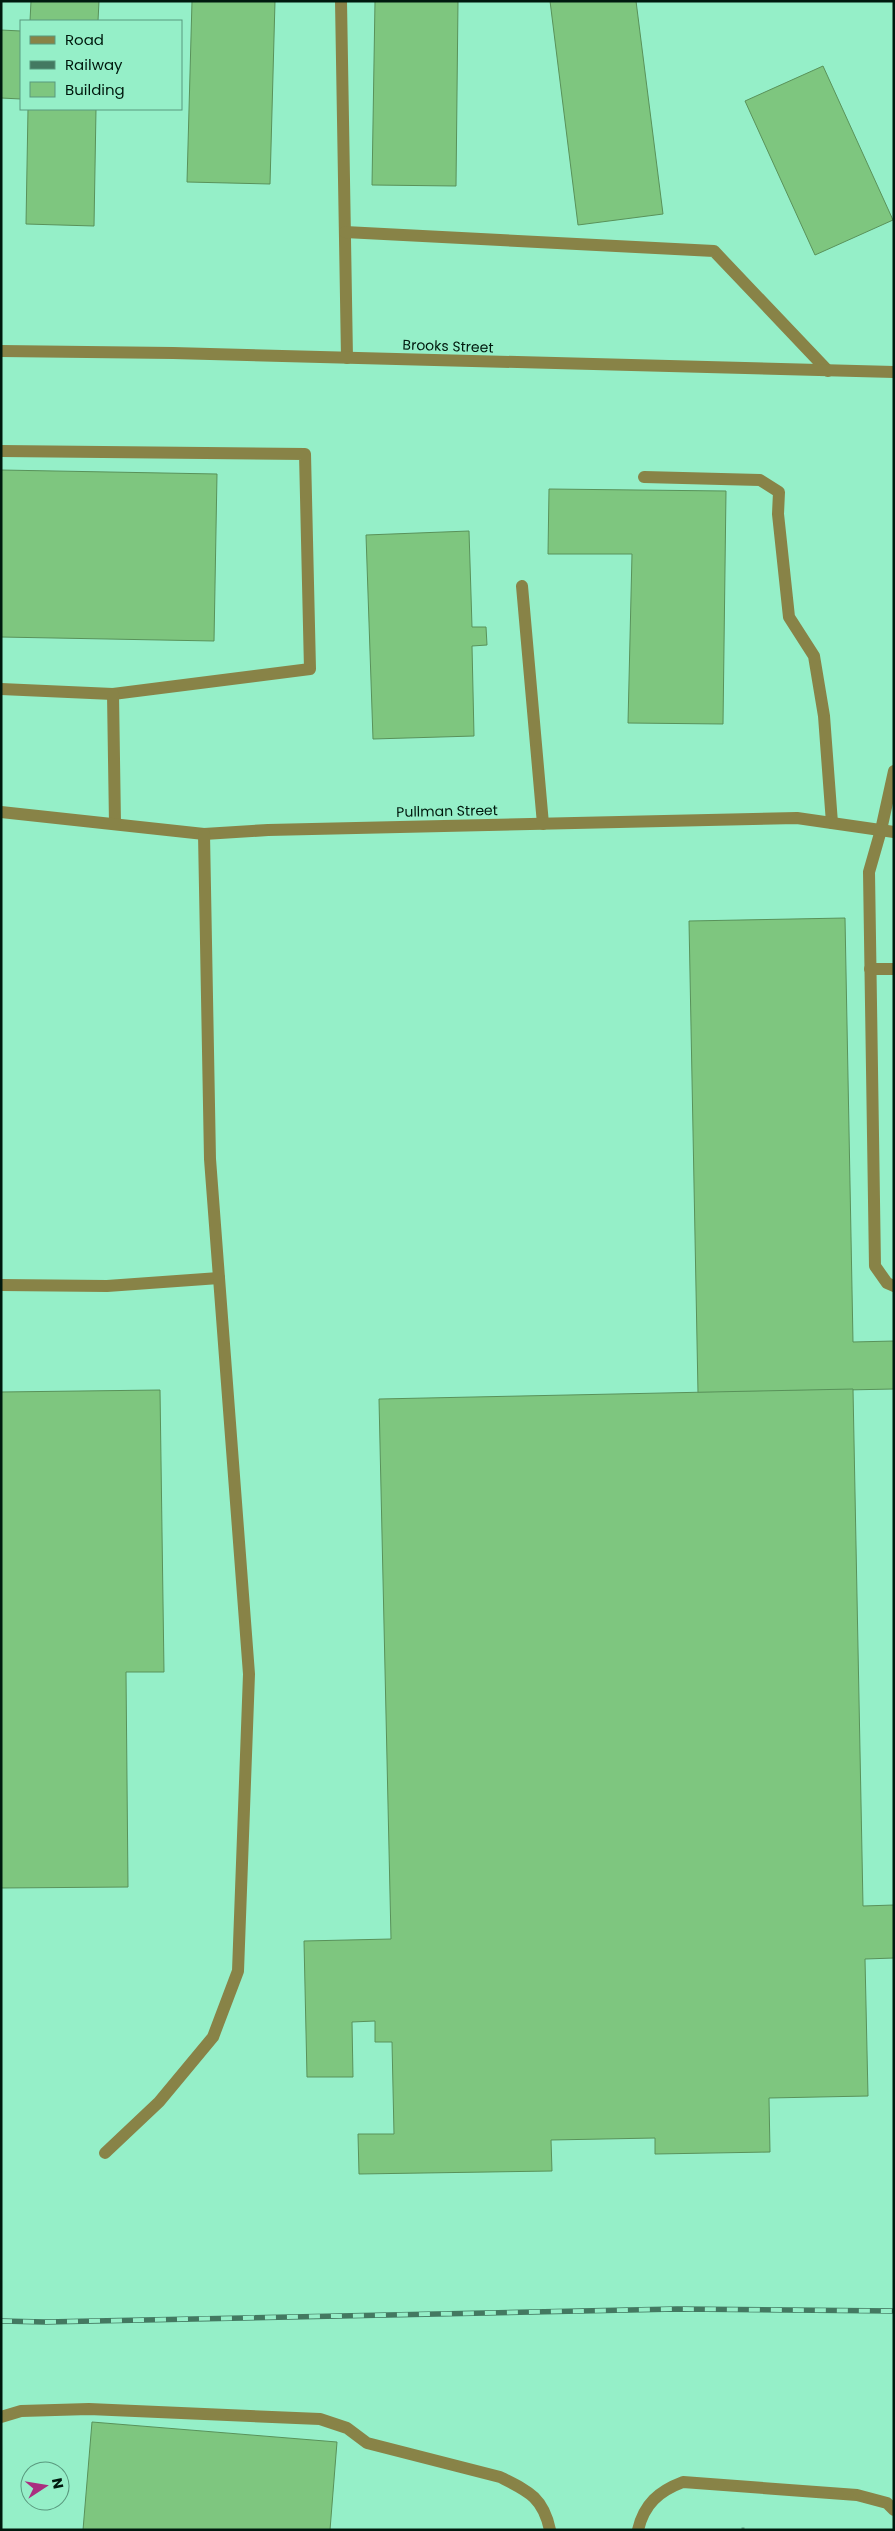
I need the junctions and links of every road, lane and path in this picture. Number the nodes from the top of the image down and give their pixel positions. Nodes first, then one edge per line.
1 (341, 1) edge
2 (345, 232) junction
3 (1, 351) edge
4 (347, 358) junction
5 (828, 371) junction
6 (894, 372) edge
7 (1, 451) edge
8 (644, 477) dead end
9 (522, 586) dead end
10 (1, 689) edge
11 (113, 694) junction
12 (894, 771) edge
13 (1, 812) edge
14 (832, 823) junction
15 (114, 824) junction
16 (543, 824) junction
17 (887, 831) edge
18 (204, 834) junction
19 (870, 969) junction
20 (894, 969) edge
21 (219, 1278) junction
22 (1, 1285) edge
23 (894, 1286) edge
24 (105, 2153) dead end
25 (1, 2417) edge
26 (894, 2510) edge
27 (550, 2530) edge
28 (638, 2530) edge

1 - 2 street
2 - 4 street
2 - 5 street
3 - 4 street, Brooks Street
4 - 5 street, Brooks Street
5 - 6 street, Brooks Street
7 - 11 street
8 - 14 street
9 - 16 street
10 - 11 street
11 - 15 street
12 - 17 street
13 - 15 street, Pullman Street
14 - 16 street, Pullman Street
14 - 17 street, Pullman Street
15 - 18 street, Pullman Street
16 - 18 street, Pullman Street
17 - 19 street
18 - 21 street
19 - 20 street
19 - 23 street
21 - 22 street
21 - 24 street
25 - 27 street
26 - 28 street

